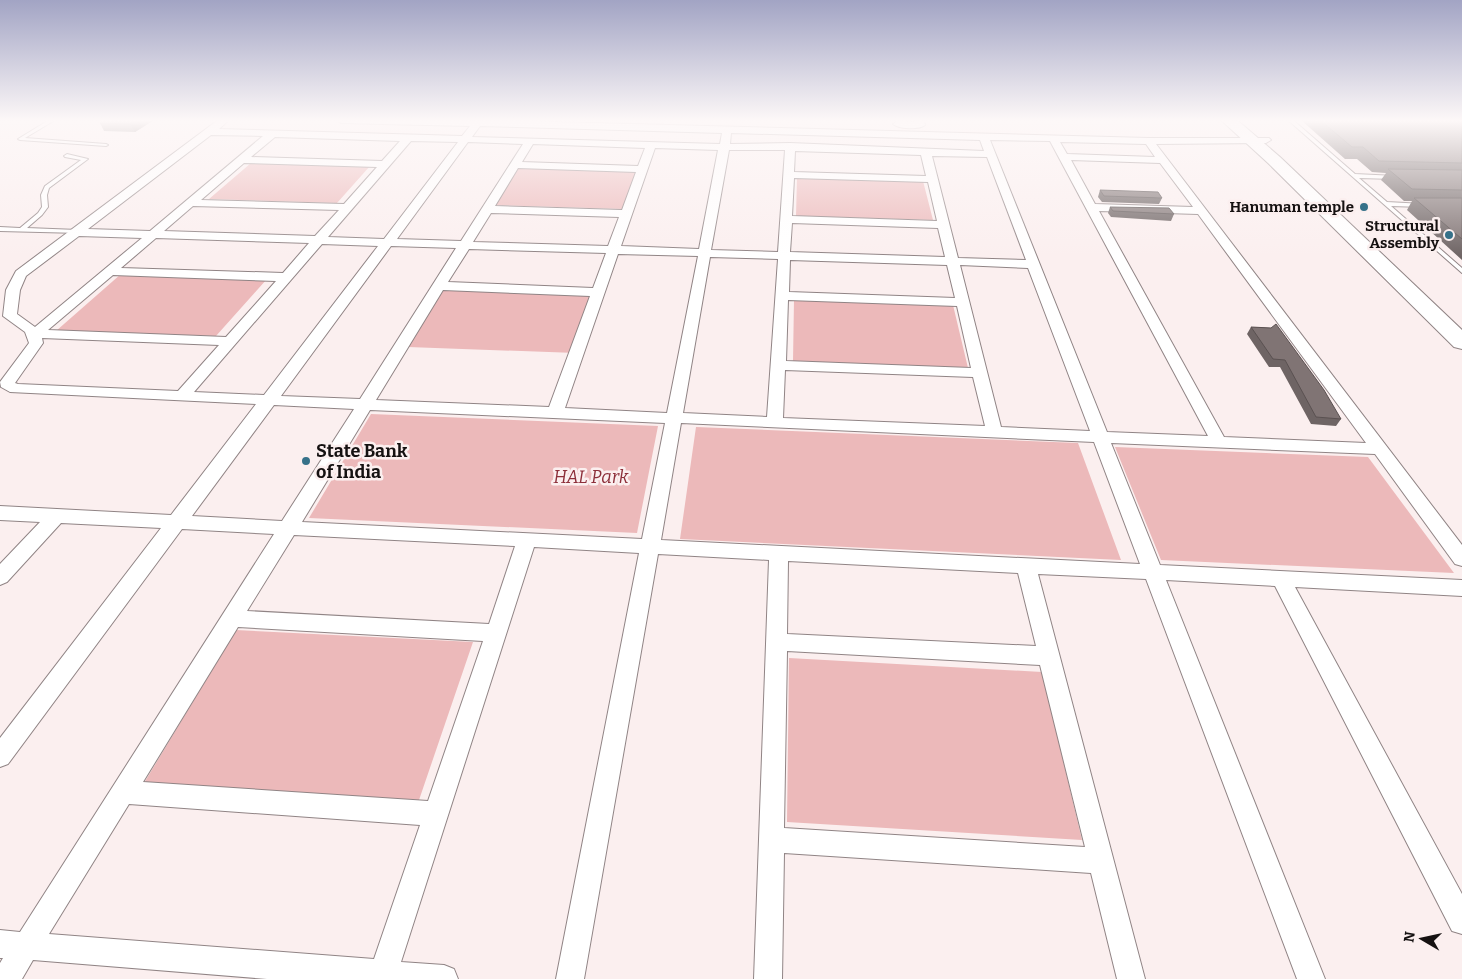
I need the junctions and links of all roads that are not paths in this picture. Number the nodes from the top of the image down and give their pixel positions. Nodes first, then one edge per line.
1 (515, 165) edge
2 (76, 166) edge
3 (166, 166) edge
4 (234, 166) edge
5 (384, 166) edge
6 (447, 166) edge
7 (537, 166) edge
8 (643, 166) edge
9 (720, 166) edge
10 (789, 166) edge
11 (929, 166) edge
12 (995, 166) edge
13 (1069, 166) edge
14 (1167, 166) edge
15 (1285, 166) edge
16 (1287, 166) edge
17 (1342, 166) edge
18 (642, 169) junction
19 (788, 175) junction
20 (1354, 176) junction
21 (1403, 177) edge
22 (933, 179) junction
23 (191, 203) junction
24 (1387, 204) junction
25 (1434, 206) edge
26 (347, 207) junction
27 (1091, 207) junction
28 (487, 209) junction
29 (1201, 211) junction
30 (626, 214) junction
31 (786, 219) junction
32 (944, 225) junction
33 (0, 229) edge
34 (21, 230) junction
35 (78, 232) junction
36 (154, 234) junction
37 (318, 240) junction
38 (389, 242) junction
39 (465, 245) junction
40 (613, 250) junction
41 (704, 253) junction
42 (784, 256) junction
43 (952, 261) junction
44 (1033, 264) junction
45 (110, 271) junction
46 (1462, 271) edge
47 (286, 277) junction
48 (439, 286) junction
49 (598, 292) junction
50 (782, 296) junction
51 (962, 302) junction
52 (1462, 323) edge
53 (35, 334) junction
54 (230, 341) junction
55 (1462, 342) edge
56 (778, 365) junction
57 (980, 374) junction
58 (181, 397) junction
59 (269, 400) junction
60 (365, 405) junction
61 (555, 413) junction
62 (674, 418) junction
63 (775, 422) junction
64 (994, 432) junction
65 (1100, 437) junction
66 (1219, 442) junction
67 (1379, 449) junction
68 (0, 513) edge
69 (56, 516) junction
70 (177, 522) junction
71 (288, 528) junction
72 (527, 540) junction
73 (650, 546) junction
74 (779, 553) junction
75 (1462, 559) edge
76 (1026, 566) junction
77 (1153, 572) junction
78 (0, 577) edge
79 (1281, 579) junction
80 (1462, 588) edge
81 (231, 618) junction
82 (496, 633) junction
83 (777, 642) junction
84 (1049, 656) junction
85 (0, 756) edge
86 (123, 792) junction
87 (436, 814) junction
88 (771, 840) junction
89 (1101, 861) junction
90 (1462, 921) edge
91 (13, 945) edge
92 (382, 977) edge
93 (6, 979) edge
94 (444, 979) edge
95 (570, 979) edge
96 (768, 979) edge
97 (1131, 979) edge
98 (1311, 979) edge

1 - 28 street
2 - 34 lane
3 - 35 street
4 - 23 street
5 - 26 street
6 - 38 street
7 - 18 street
8 - 18 street
9 - 41 street
10 - 19 street
11 - 22 street
12 - 44 street
13 - 27 street
14 - 29 street
15 - 55 main road
16 - 52 main road
17 - 20 lane
18 - 30 street
19 - 22 street
19 - 31 street
20 - 21 lane
20 - 24 lane
22 - 32 street
23 - 26 street
23 - 36 street
24 - 25 lane
24 - 46 lane
26 - 37 street
27 - 29 street
27 - 66 street
28 - 30 street
28 - 39 street
29 - 67 street
30 - 40 street
31 - 32 street
31 - 42 street
32 - 43 street
33 - 34 lane
34 - 35 lane
35 - 36 street
35 - 53 street
36 - 37 street
36 - 45 street
37 - 38 street
37 - 47 street
38 - 39 street
38 - 59 street
39 - 40 street
39 - 48 street
40 - 41 street
40 - 49 street
41 - 42 street
41 - 62 street
42 - 43 street
42 - 50 street
43 - 44 street
43 - 51 street
44 - 65 street
45 - 47 street
45 - 53 street
47 - 54 street
48 - 49 street
48 - 60 street
49 - 61 street
50 - 51 street
50 - 56 street
51 - 57 street
53 - 54 street
53 - 58 street
54 - 58 street
56 - 57 street
56 - 63 street
57 - 64 street
58 - 59 street
59 - 60 street
59 - 70 street
60 - 61 street
60 - 71 street
61 - 62 street
62 - 63 street
62 - 73 street
63 - 64 street
64 - 65 street
65 - 66 street
65 - 77 street
66 - 67 street
67 - 75 street
68 - 69 street
69 - 70 street
69 - 78 street
70 - 71 street
70 - 85 street
71 - 72 street
71 - 81 street
72 - 73 street
72 - 82 street
73 - 74 street
73 - 95 street
74 - 76 street
74 - 83 street
76 - 77 street
76 - 84 street
77 - 79 street
77 - 98 street
79 - 80 street
79 - 90 street
81 - 82 street
81 - 86 street
82 - 87 street
83 - 84 street
83 - 88 street
84 - 89 street
86 - 87 street
86 - 91 street
87 - 92 street
88 - 89 street
88 - 96 street
89 - 97 street
91 - 92 street
91 - 93 street
92 - 94 street

